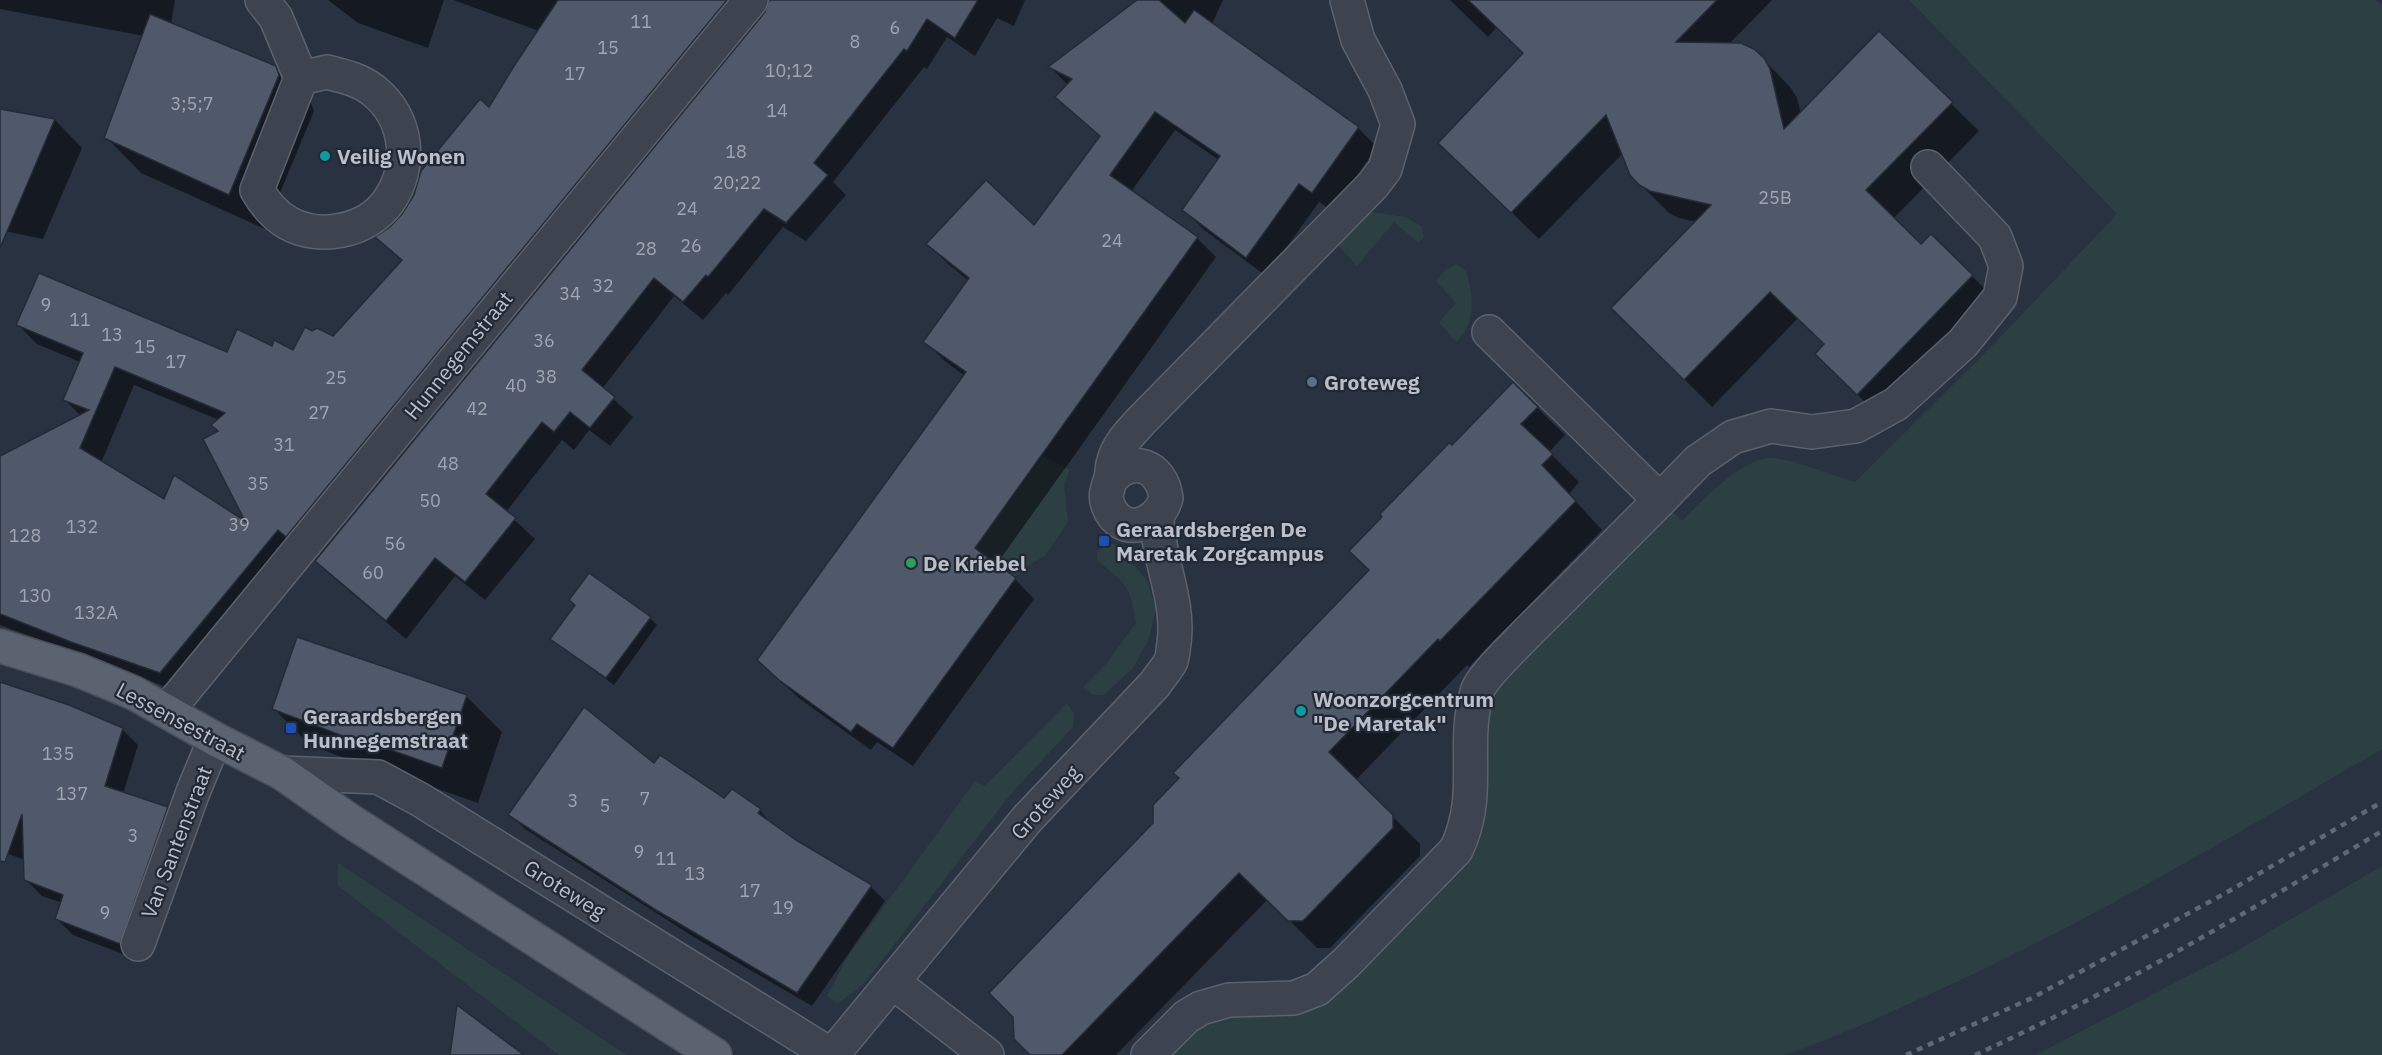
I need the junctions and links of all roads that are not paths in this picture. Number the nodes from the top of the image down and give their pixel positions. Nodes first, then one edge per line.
1 (262, 0) edge
2 (751, 0) edge
3 (1347, 0) edge
4 (301, 78) junction
5 (1928, 167) dead end
6 (1490, 332) dead end
7 (1142, 421) junction
8 (1154, 472) junction
9 (1111, 479) junction
10 (1660, 500) junction
11 (1144, 520) junction
12 (0, 646) edge
13 (167, 711) junction
14 (216, 739) junction
15 (282, 773) junction
16 (138, 944) dead end
17 (893, 982) junction
18 (715, 1055) edge
19 (832, 1055) edge
20 (987, 1055) edge
21 (1148, 1055) edge

1 - 4 street
2 - 13 street, Hunnegemstraat
3 - 7 street
4 - 4 street
5 - 10 street
6 - 10 street
7 - 8 street, Groteweg
7 - 9 street
8 - 9 street
8 - 11 street, Groteweg
9 - 11 street
10 - 21 street
11 - 17 street, Groteweg
12 - 13 main road, Lessensestraat
13 - 14 main road, Lessensestraat
14 - 15 main road, Lessensestraat
14 - 16 street, Van Santenstraat
15 - 18 main road, Lessensestraat
15 - 19 street, Groteweg
17 - 19 street, Groteweg
17 - 20 street

